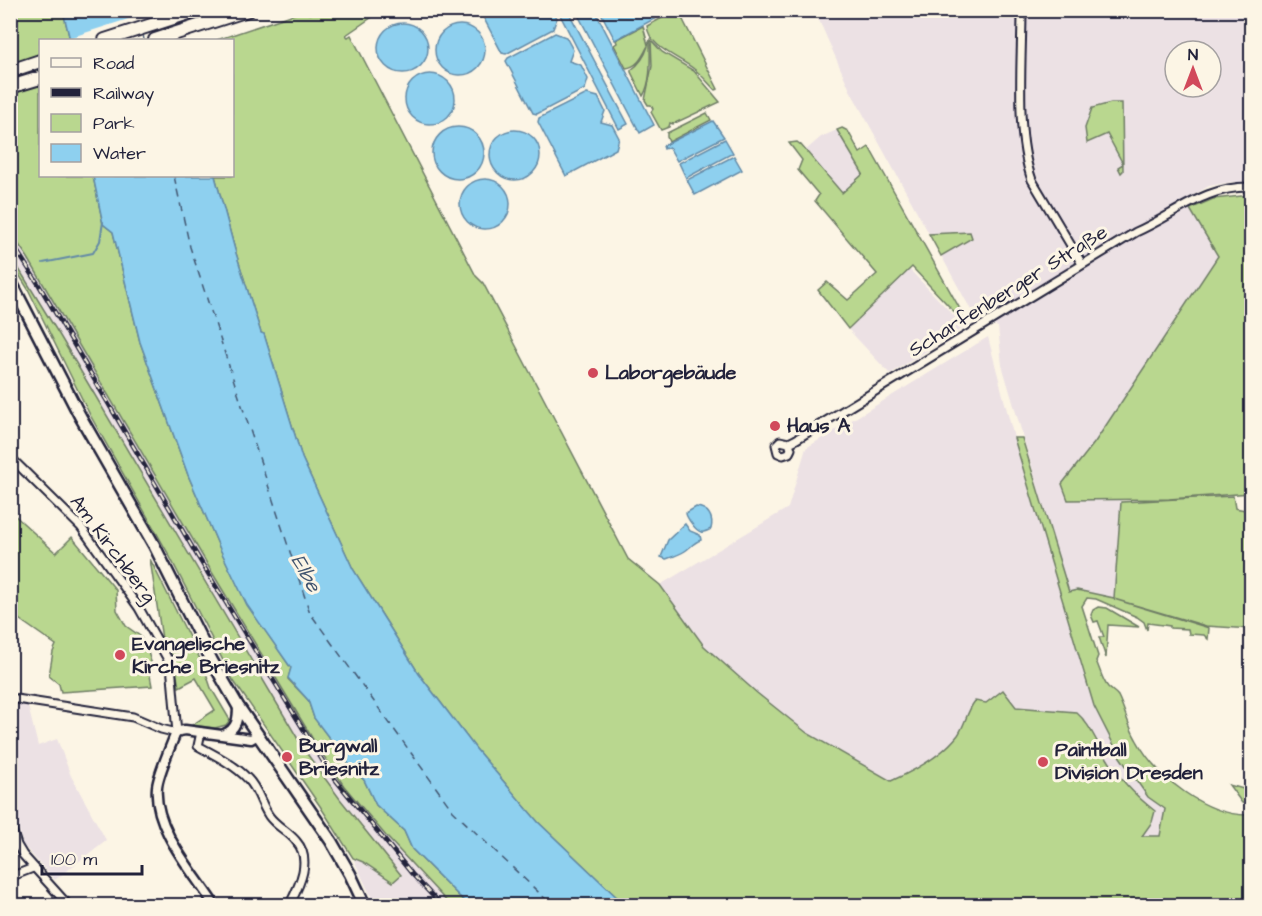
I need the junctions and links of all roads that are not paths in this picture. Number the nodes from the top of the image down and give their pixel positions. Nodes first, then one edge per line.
1 (198, 10) edge
2 (248, 10) edge
3 (1022, 10) edge
4 (108, 39) edge
5 (158, 39) edge
6 (39, 61) edge
7 (10, 71) edge
8 (39, 78) edge
9 (10, 87) edge
10 (1251, 187) edge
11 (1082, 264) junction
12 (10, 280) edge
13 (789, 443) dead end
14 (10, 457) edge
15 (10, 698) edge
16 (238, 705) junction
17 (201, 732) junction
18 (177, 733) junction
19 (222, 735) junction
20 (258, 735) junction
21 (10, 824) edge
22 (33, 868) junction
23 (10, 876) edge
24 (69, 906) edge
25 (215, 906) edge
26 (290, 906) edge
27 (365, 906) edge

1 - 4 highway
2 - 5 highway
3 - 11 street
6 - 7 highway
8 - 9 highway
10 - 11 street, Scharfenberger Straße
11 - 13 street, Scharfenberger Straße
12 - 16 main road
14 - 18 street, Am Kirchberg
15 - 18 street
16 - 19 street
16 - 20 main road
17 - 18 street
17 - 19 street
17 - 26 street
18 - 25 street
19 - 20 street
20 - 27 main road
21 - 22 street
22 - 23 street
22 - 24 street

